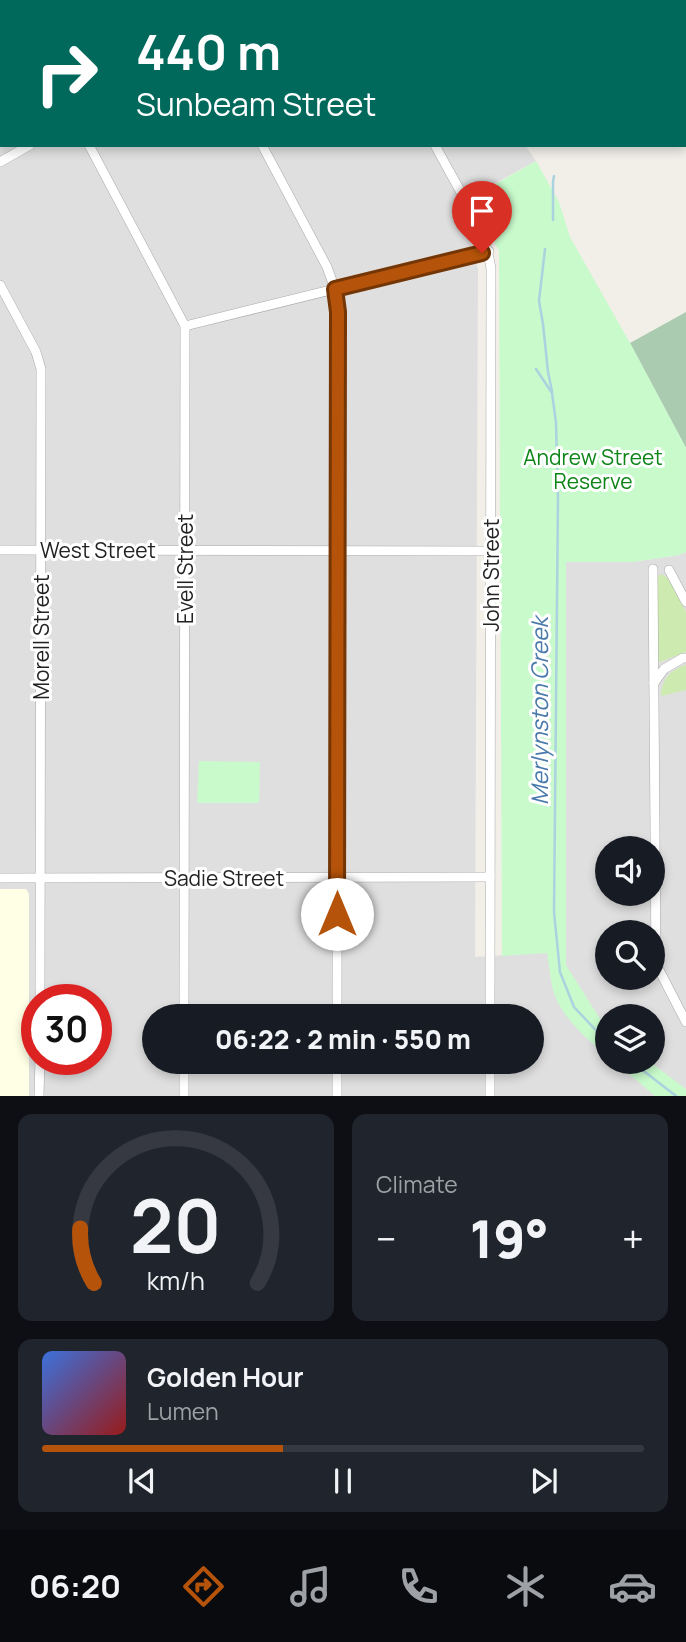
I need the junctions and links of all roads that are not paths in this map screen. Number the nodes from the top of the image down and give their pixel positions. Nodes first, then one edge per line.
1 (26, 147) edge
2 (90, 147) edge
3 (263, 147) edge
4 (436, 147) edge
5 (0, 162) edge
6 (489, 251) junction
7 (0, 285) edge
8 (335, 289) junction
9 (185, 326) junction
10 (0, 550) edge
11 (41, 550) junction
12 (186, 550) junction
13 (338, 550) junction
14 (490, 551) junction
15 (653, 569) dead end
16 (669, 570) dead end
17 (686, 602) edge
18 (685, 658) edge
19 (654, 683) junction
20 (490, 877) junction
21 (0, 878) edge
22 (40, 878) junction
23 (184, 878) junction
24 (338, 878) junction
25 (40, 984) edge
26 (184, 1004) edge
27 (337, 1004) edge
28 (490, 1004) edge
29 (686, 1023) edge
30 (184, 1074) edge
31 (337, 1074) edge
32 (490, 1074) edge
33 (40, 1075) edge
34 (39, 1096) edge
35 (184, 1096) edge
36 (337, 1096) edge
37 (490, 1096) edge

1 - 5 street
2 - 9 street, Evell Street
3 - 8 street
4 - 6 street, John Street
6 - 8 street
6 - 14 street, John Street
7 - 11 street, Morell Street
8 - 9 street
8 - 13 street
9 - 12 street, Evell Street
10 - 11 street, West Street
11 - 12 street, West Street
11 - 22 street, Morell Street
12 - 13 street, West Street
12 - 23 street, Evell Street
13 - 14 street, West Street
13 - 24 street
14 - 20 street, John Street
15 - 19 street
16 - 17 street
18 - 19 street
19 - 29 street
20 - 24 street, Sadie Street
20 - 28 street, John Street
21 - 22 street, Sadie Street
22 - 23 street, Sadie Street
22 - 25 street, Morell Street
23 - 24 street, Sadie Street
23 - 26 street, Evell Street
24 - 27 street
30 - 35 street
31 - 36 street
32 - 37 street
33 - 34 street

